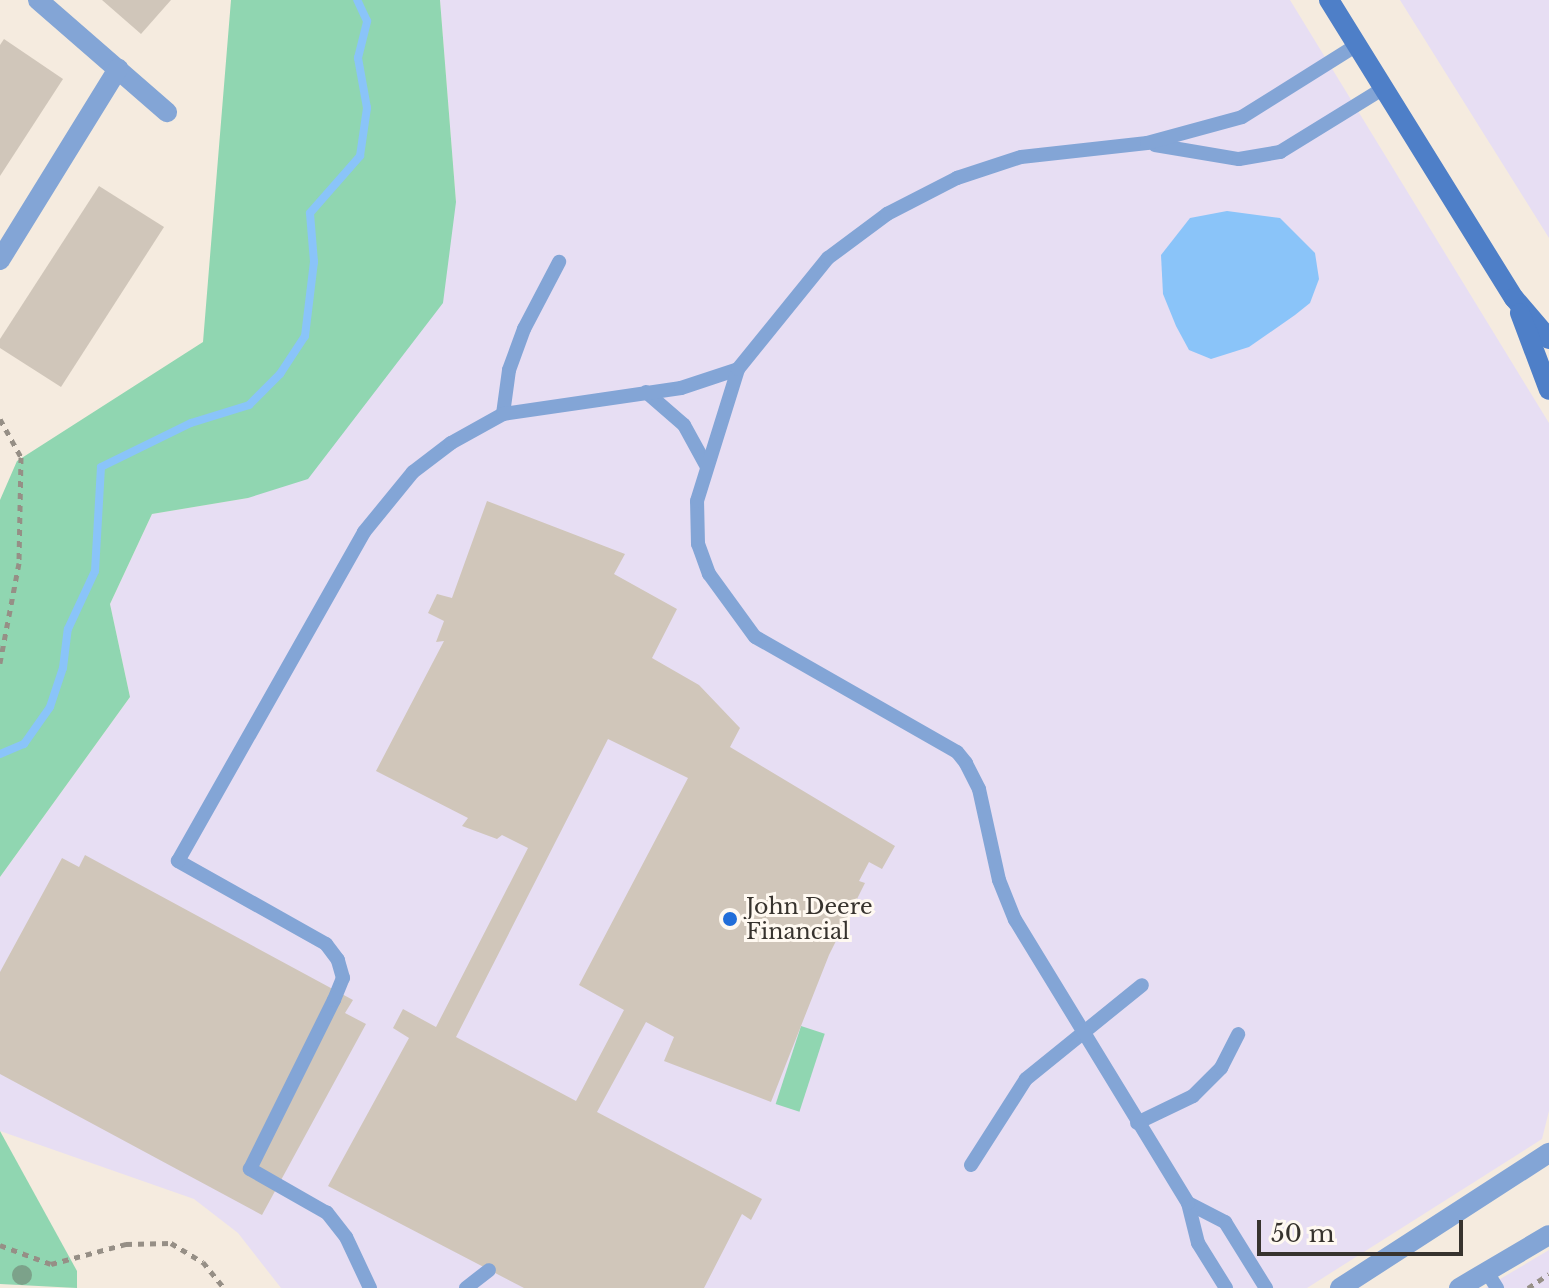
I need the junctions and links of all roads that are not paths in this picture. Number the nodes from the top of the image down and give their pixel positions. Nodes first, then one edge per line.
1 (38, 0) edge
2 (1329, 0) edge
3 (1357, 45) junction
4 (118, 69) junction
5 (1384, 88) junction
6 (167, 112) dead end
7 (1147, 143) junction
8 (0, 260) edge
9 (559, 262) dead end
10 (1514, 298) junction
11 (1549, 339) edge
12 (738, 369) junction
13 (1549, 390) edge
14 (646, 392) junction
15 (503, 414) junction
16 (706, 465) junction
17 (1142, 985) dead end
18 (1081, 1034) junction
19 (1238, 1034) dead end
20 (1137, 1123) junction
21 (1549, 1153) edge
22 (971, 1165) dead end
23 (1188, 1203) junction
24 (1549, 1235) edge
25 (489, 1270) dead end
26 (1492, 1280) edge
27 (370, 1288) edge
28 (466, 1288) edge
29 (1226, 1288) edge
30 (1266, 1288) edge
31 (1340, 1288) edge
32 (1459, 1288) edge

1 - 4 street
2 - 3 main road
3 - 5 main road
3 - 7 lane
4 - 6 street
4 - 8 street
5 - 7 lane
5 - 10 main road
7 - 12 lane
9 - 15 lane
10 - 11 main road
10 - 13 main road
12 - 14 lane
12 - 16 lane
14 - 15 lane
14 - 16 lane
15 - 27 lane
16 - 18 lane
17 - 18 lane
18 - 20 lane
18 - 22 lane
19 - 20 lane
20 - 23 lane
21 - 31 street
23 - 29 lane
23 - 30 lane
24 - 26 street
25 - 28 lane
26 - 32 street

